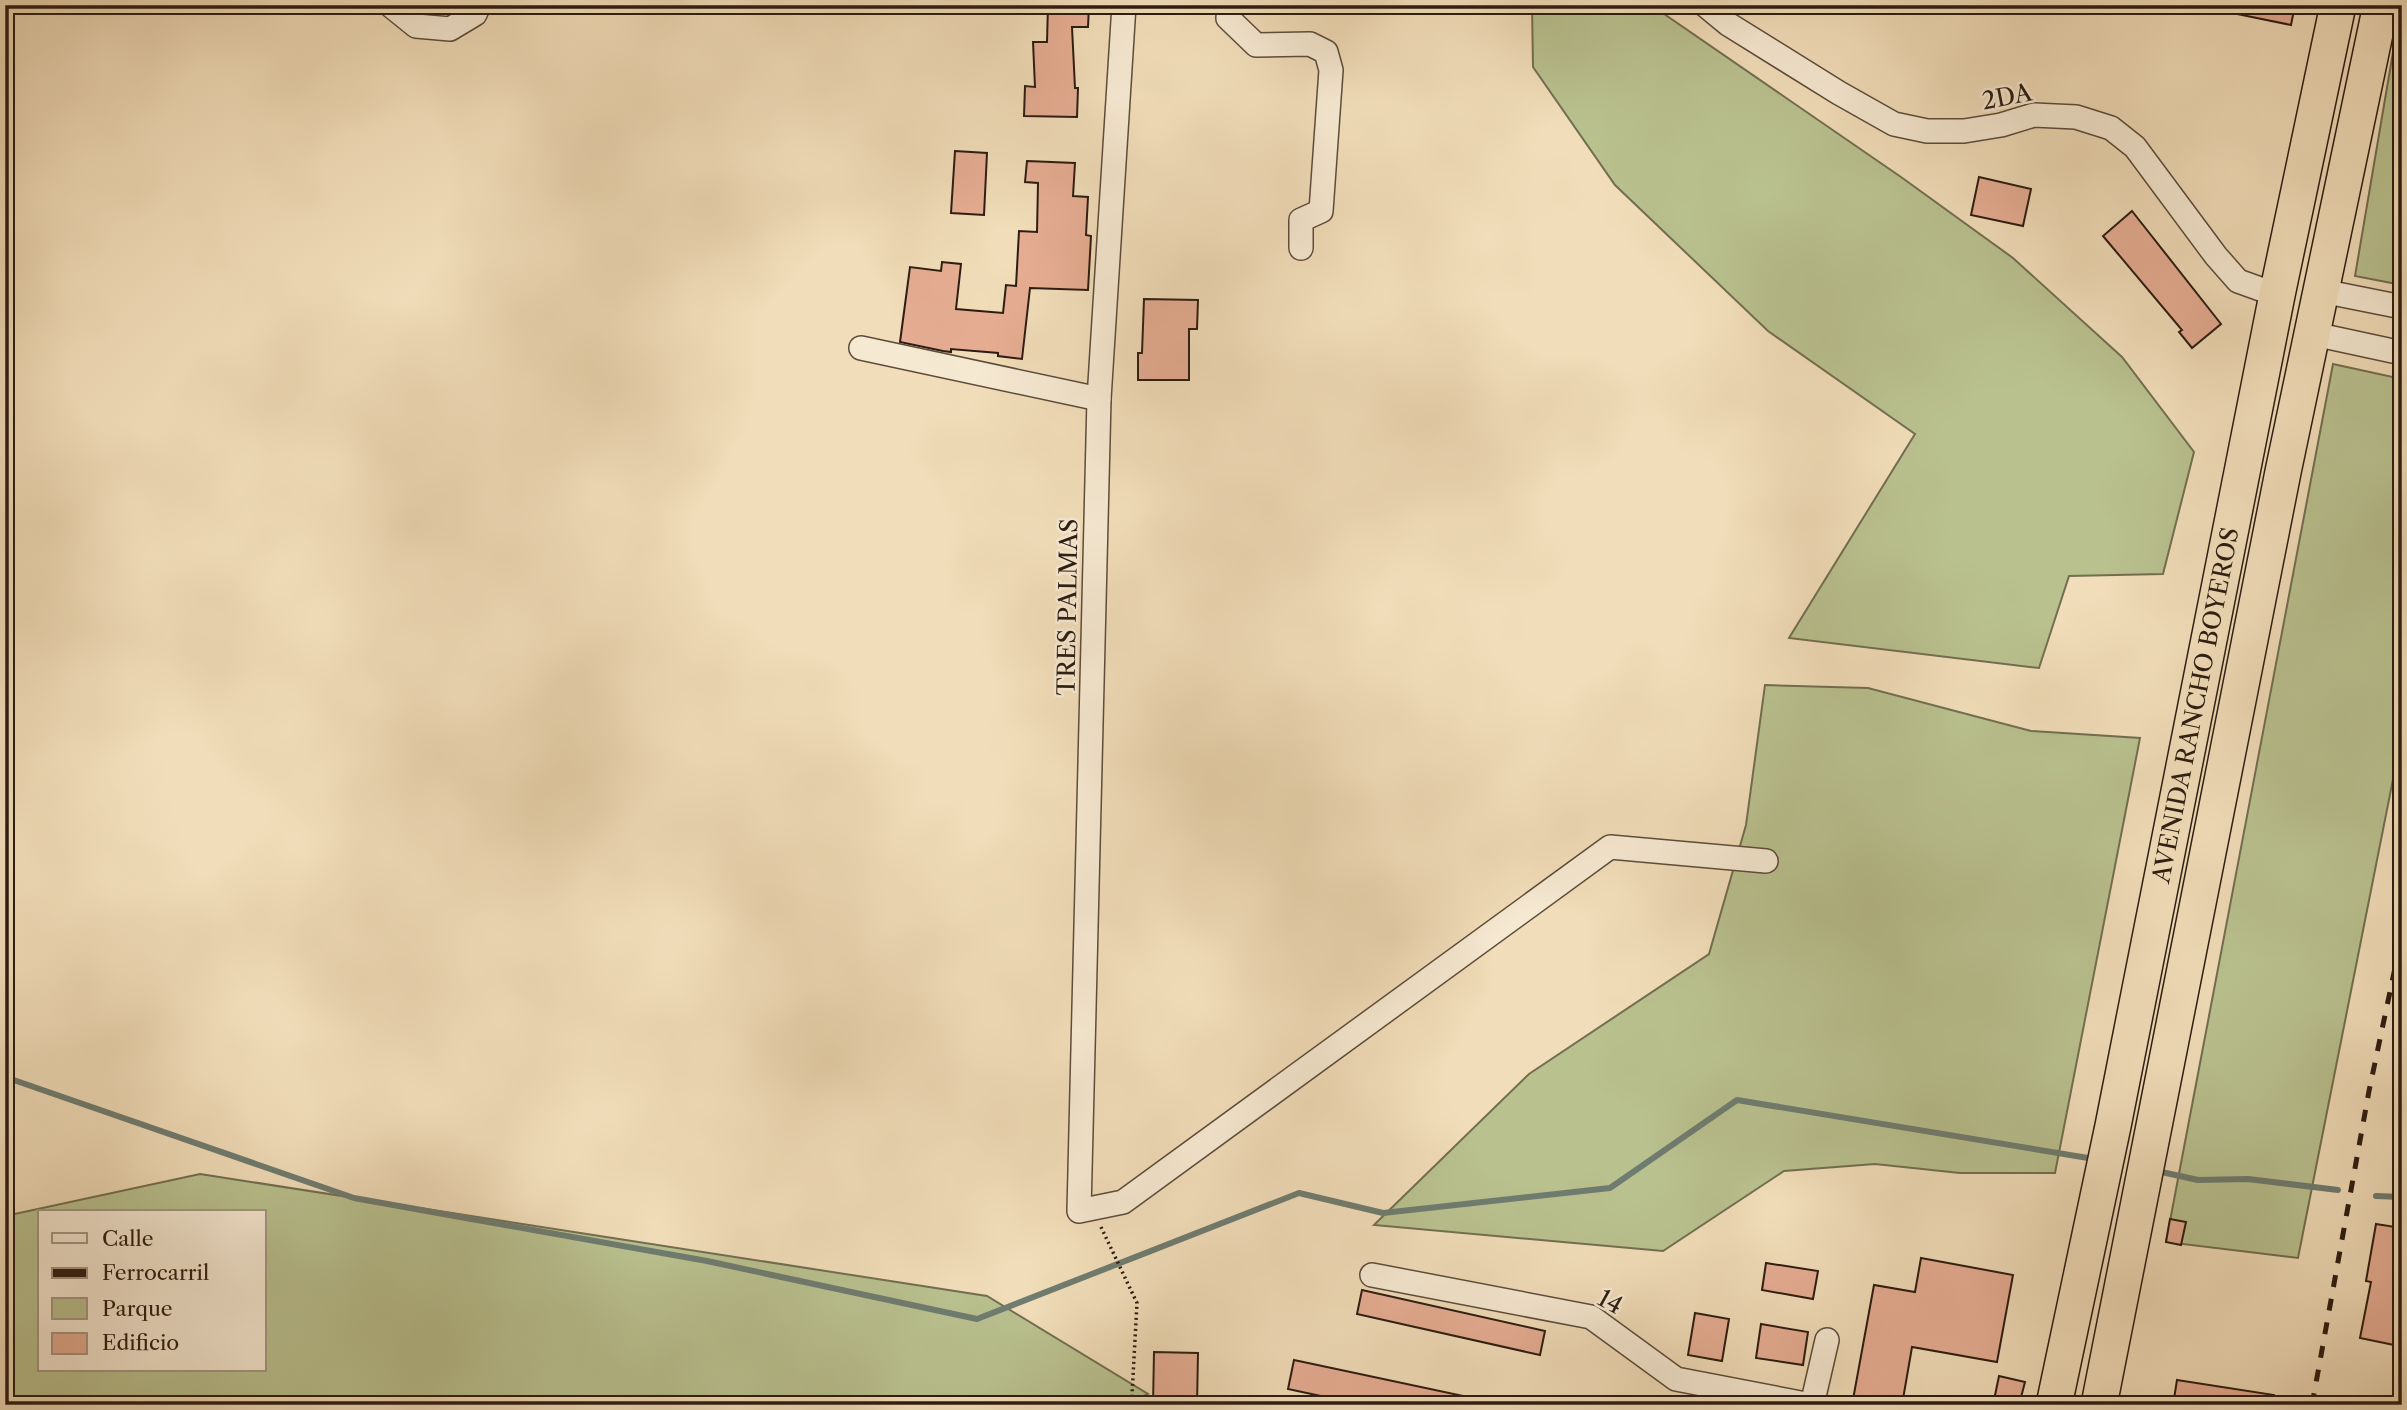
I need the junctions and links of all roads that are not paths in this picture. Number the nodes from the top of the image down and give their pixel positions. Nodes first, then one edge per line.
1 (390, 5) edge
2 (479, 5) edge
3 (1124, 5) edge
4 (1229, 5) edge
5 (1705, 5) edge
6 (2338, 5) edge
7 (2381, 5) edge
8 (1301, 248) dead end
9 (2322, 291) junction
10 (2277, 295) junction
11 (2402, 307) edge
12 (2314, 334) junction
13 (861, 348) dead end
14 (2402, 353) edge
15 (1099, 399) junction
16 (1766, 861) dead end
17 (1372, 1275) dead end
18 (1827, 1340) dead end
19 (1812, 1405) edge
20 (2054, 1405) edge
21 (2099, 1405) edge

1 - 2 street
3 - 15 street, TRES PALMAS
4 - 8 street
5 - 10 street, 2DA
6 - 10 highway, AVENIDA RANCHO BOYEROS
7 - 9 highway, AVENIDA RANCHO BOYEROS
9 - 11 street
9 - 12 highway, AVENIDA RANCHO BOYEROS
10 - 20 highway, AVENIDA RANCHO BOYEROS
12 - 14 street
12 - 21 highway, AVENIDA RANCHO BOYEROS
13 - 15 street
15 - 16 street, TRES PALMAS
17 - 19 street, 14
18 - 19 street

